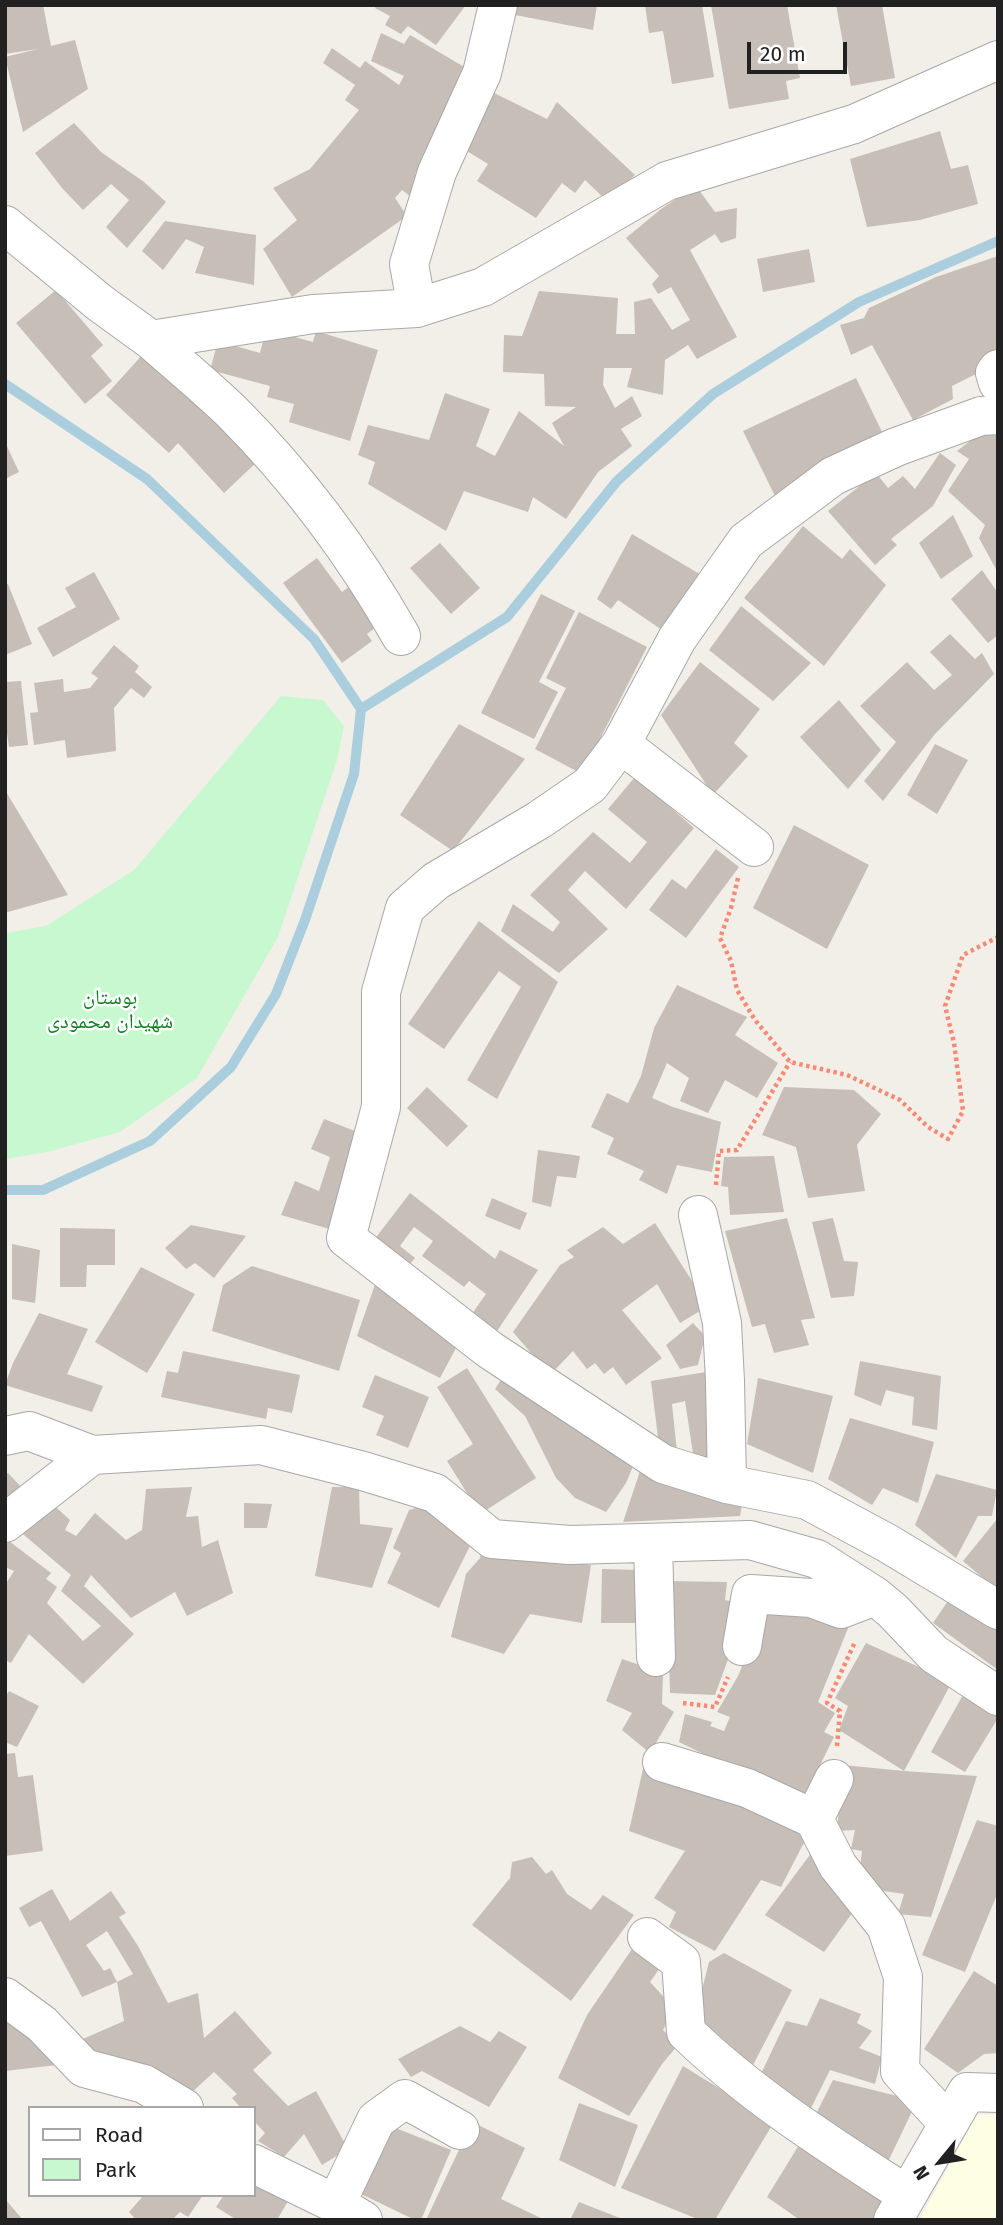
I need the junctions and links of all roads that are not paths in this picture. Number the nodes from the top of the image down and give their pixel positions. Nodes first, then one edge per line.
1 (498, 5) edge
2 (998, 60) edge
3 (5, 225) edge
4 (417, 308) junction
5 (151, 340) junction
6 (998, 369) edge
7 (998, 383) edge
8 (998, 415) edge
9 (401, 636) dead end
10 (621, 744) junction
11 (754, 847) road end
12 (698, 1215) road end
13 (5, 1436) edge
14 (92, 1455) junction
15 (727, 1484) junction
16 (5, 1523) edge
17 (653, 1543) junction
18 (875, 1596) junction
19 (998, 1610) edge
20 (742, 1646) road end
21 (656, 1657) dead end
22 (998, 1696) edge
23 (662, 1762) dead end
24 (834, 1779) road end
25 (814, 1819) junction
26 (647, 1937) dead end
27 (5, 1997) edge
28 (998, 2093) edge
29 (181, 2106) edge
30 (948, 2123) junction
31 (460, 2130) dead end
32 (256, 2165) edge
33 (900, 2208) edge
34 (347, 2214) edge

1 - 4 street
2 - 4 street
3 - 5 street
4 - 5 street
5 - 9 street
6 - 7 street
8 - 10 street
10 - 11 street
10 - 15 street
12 - 15 street
13 - 14 street
14 - 16 street
14 - 17 street
15 - 19 street
17 - 18 street
17 - 21 street
18 - 20 street
18 - 22 street
23 - 25 street
24 - 25 street
25 - 30 street
26 - 33 street
27 - 29 street
28 - 30 street
30 - 33 street
31 - 34 street
32 - 34 street

